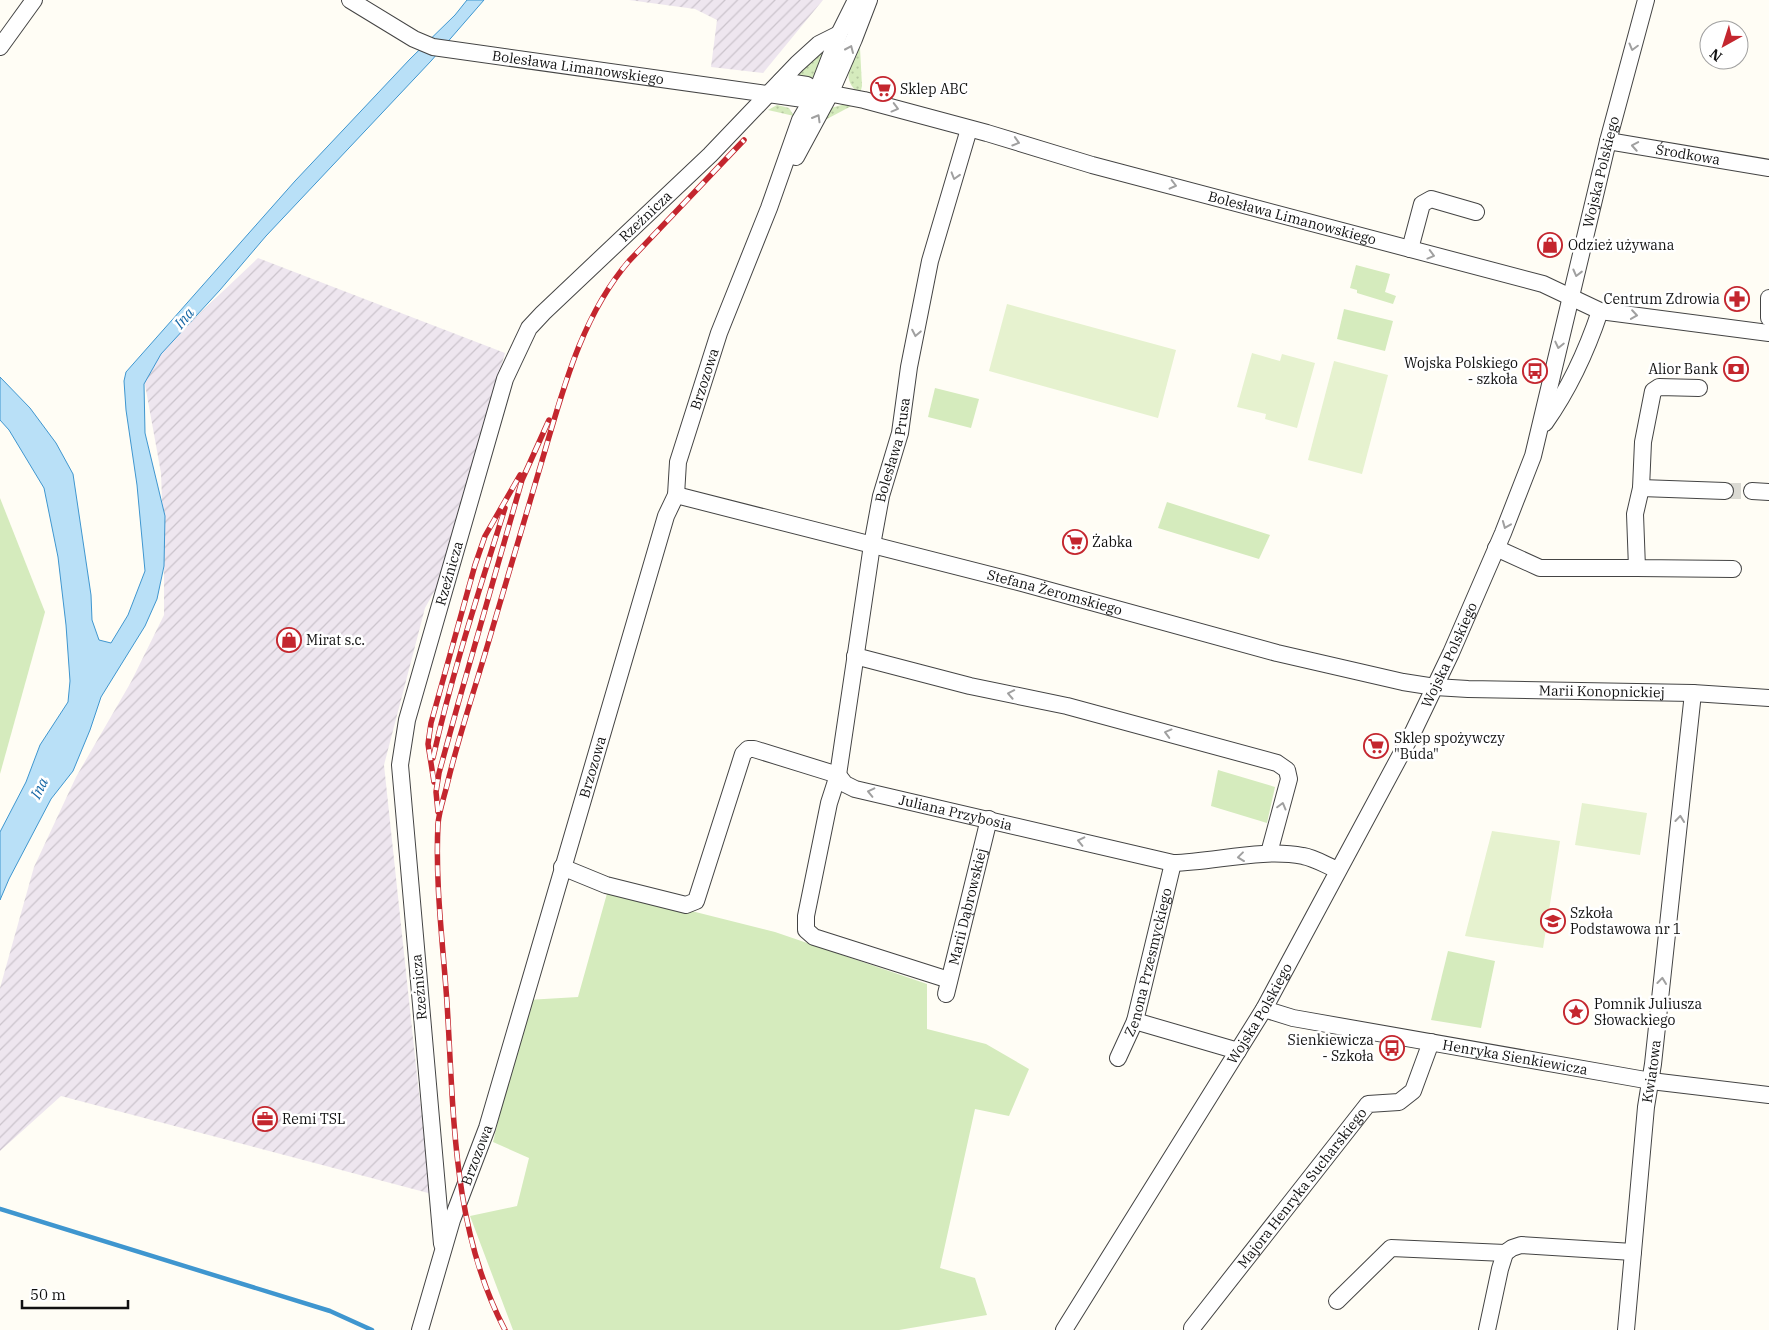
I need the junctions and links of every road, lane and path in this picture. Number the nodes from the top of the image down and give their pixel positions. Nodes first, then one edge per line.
1 (34, 0) edge
2 (350, 0) edge
3 (856, 0) edge
4 (869, 0) edge
5 (1646, 0) edge
6 (839, 34) junction
7 (0, 47) edge
8 (781, 81) junction
9 (824, 92) junction
10 (770, 94) junction
11 (970, 129) junction
12 (1608, 141) junction
13 (1769, 168) edge
14 (1476, 212) dead end
15 (1410, 249) junction
16 (1571, 297) junction
17 (1769, 298) edge
18 (1600, 311) junction
19 (1769, 318) edge
20 (1769, 333) edge
21 (1699, 388) dead end
22 (1540, 429) junction
23 (1642, 488) junction
24 (1725, 491) tunnel mouth
25 (1752, 491) tunnel mouth
26 (1769, 492) edge
27 (676, 495) junction
28 (872, 545) junction
29 (1496, 548) junction
30 (1637, 568) junction
31 (1733, 569) dead end
32 (855, 656) junction
33 (1435, 688) junction
34 (1693, 693) junction
35 (1769, 698) edge
36 (838, 775) junction
37 (989, 820) junction
38 (1269, 854) junction
39 (1173, 863) junction
40 (562, 867) junction
41 (1338, 870) junction
42 (947, 987) joint
43 (1264, 1009) junction
44 (1135, 1021) junction
45 (1431, 1042) junction
46 (1238, 1051) junction
47 (1118, 1058) dead end
48 (1651, 1081) junction
49 (1769, 1095) edge
50 (1633, 1252) junction
51 (443, 1253) junction
52 (1505, 1253) junction
53 (1337, 1301) dead end
54 (1192, 1328) dead end
55 (420, 1330) edge
56 (1064, 1330) edge
57 (1487, 1330) edge
58 (1626, 1330) edge

1 - 7 street
2 - 10 street, Bolesława Limanowskiego
3 - 6 street
9 -> 4 street
5 -> 12 street, Wojska Polskiego
6 - 8 street, Rzeźnicza
6 - 9 street
8 - 9 street, Bolesława Limanowskiego
8 - 10 street, Rzeźnicza
9 - 10 street, Bolesława Limanowskiego
9 -> 11 street, Bolesława Limanowskiego
9 - 27 street, Brzozowa
10 - 51 street, Rzeźnicza
11 -> 15 street, Bolesława Limanowskiego
11 -> 28 street, Bolesława Prusa
13 -> 12 street, Środkowa
12 -> 16 street, Wojska Polskiego
14 - 15 street
15 -> 16 street, Bolesława Limanowskiego
16 - 18 street, Bolesława Limanowskiego
16 -> 22 street, Wojska Polskiego
17 - 19 street
18 -> 20 street, Bolesława Limanowskiego
18 - 22 street
21 - 23 street
22 -> 29 street, Wojska Polskiego
23 - 24 street
23 - 30 street
25 - 26 street
27 - 28 street, Stefana Żeromskiego
27 - 40 street, Brzozowa
28 - 32 street, Bolesława Prusa
28 - 33 street, Stefana Żeromskiego
29 - 30 street
29 - 33 street, Wojska Polskiego
30 - 31 street
32 - 36 street, Bolesława Prusa
38 -> 32 street
33 - 34 street, Marii Konopnickiej
33 - 41 street, Wojska Polskiego
34 - 35 street, Marii Konopnickiej
48 -> 34 street, Kwiatowa
37 -> 36 street, Juliana Przybosia
36 - 40 street, Juliana Przybosia
36 - 42 street, Bolesława Prusa
39 -> 37 street, Juliana Przybosia
37 - 42 street, Marii Dąbrowskiej
38 -> 39 street, Juliana Przybosia
38 - 41 street, Juliana Przybosia
39 - 44 street, Zenona Przesmyckiego
40 - 51 street, Brzozowa
41 - 43 street, Wojska Polskiego
43 - 45 street, Henryka Sienkiewicza
43 - 46 street, Wojska Polskiego
44 - 46 street
44 - 47 street, Zenona Przesmyckiego
45 - 48 street, Henryka Sienkiewicza
45 - 54 street, Majora Henryka Sucharskiego
46 - 56 street, Wojska Polskiego
48 - 49 street, Henryka Sienkiewicza
48 - 50 street, Kwiatowa
50 - 52 street
50 - 58 street, Kwiatowa
51 - 55 street, Brzozowa
52 - 53 street
52 - 57 street

